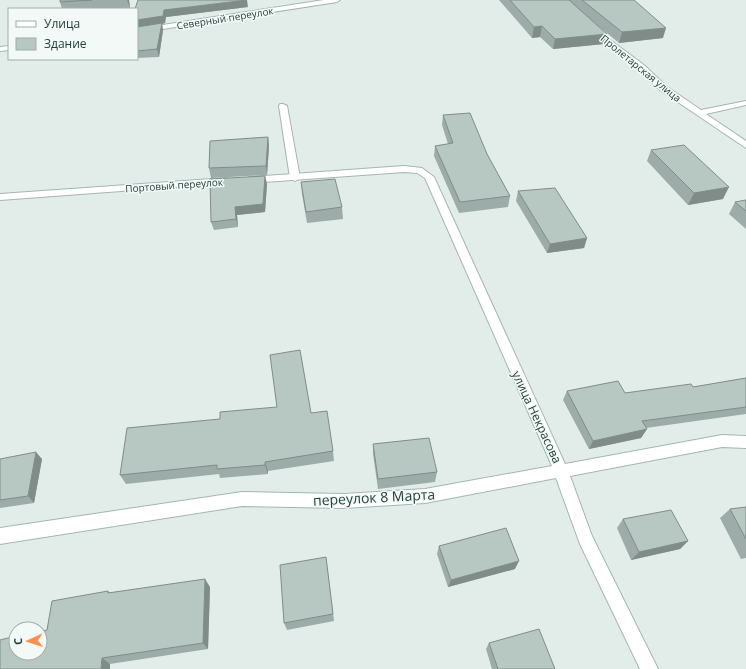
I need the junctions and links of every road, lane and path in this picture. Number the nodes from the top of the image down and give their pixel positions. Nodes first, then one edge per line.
1 (332, 0) edge
2 (589, 26) edge
3 (138, 31) edge
4 (746, 103) edge
5 (283, 106) dead end
6 (699, 113) junction
7 (746, 145) edge
8 (419, 170) joint
9 (295, 178) junction
10 (0, 197) edge
11 (746, 442) edge
12 (562, 471) junction
13 (0, 536) edge
14 (649, 669) edge

1 - 3 street, Северный переулок
2 - 6 street, Пролетарская улица
4 - 6 street
5 - 9 street
6 - 7 street, Пролетарская улица
8 - 9 street, Портовый переулок
8 - 12 street, улица Некрасова
9 - 10 street, Портовый переулок
11 - 12 street, переулок 8 Марта
12 - 13 street, переулок 8 Марта
12 - 14 street, улица Некрасова

